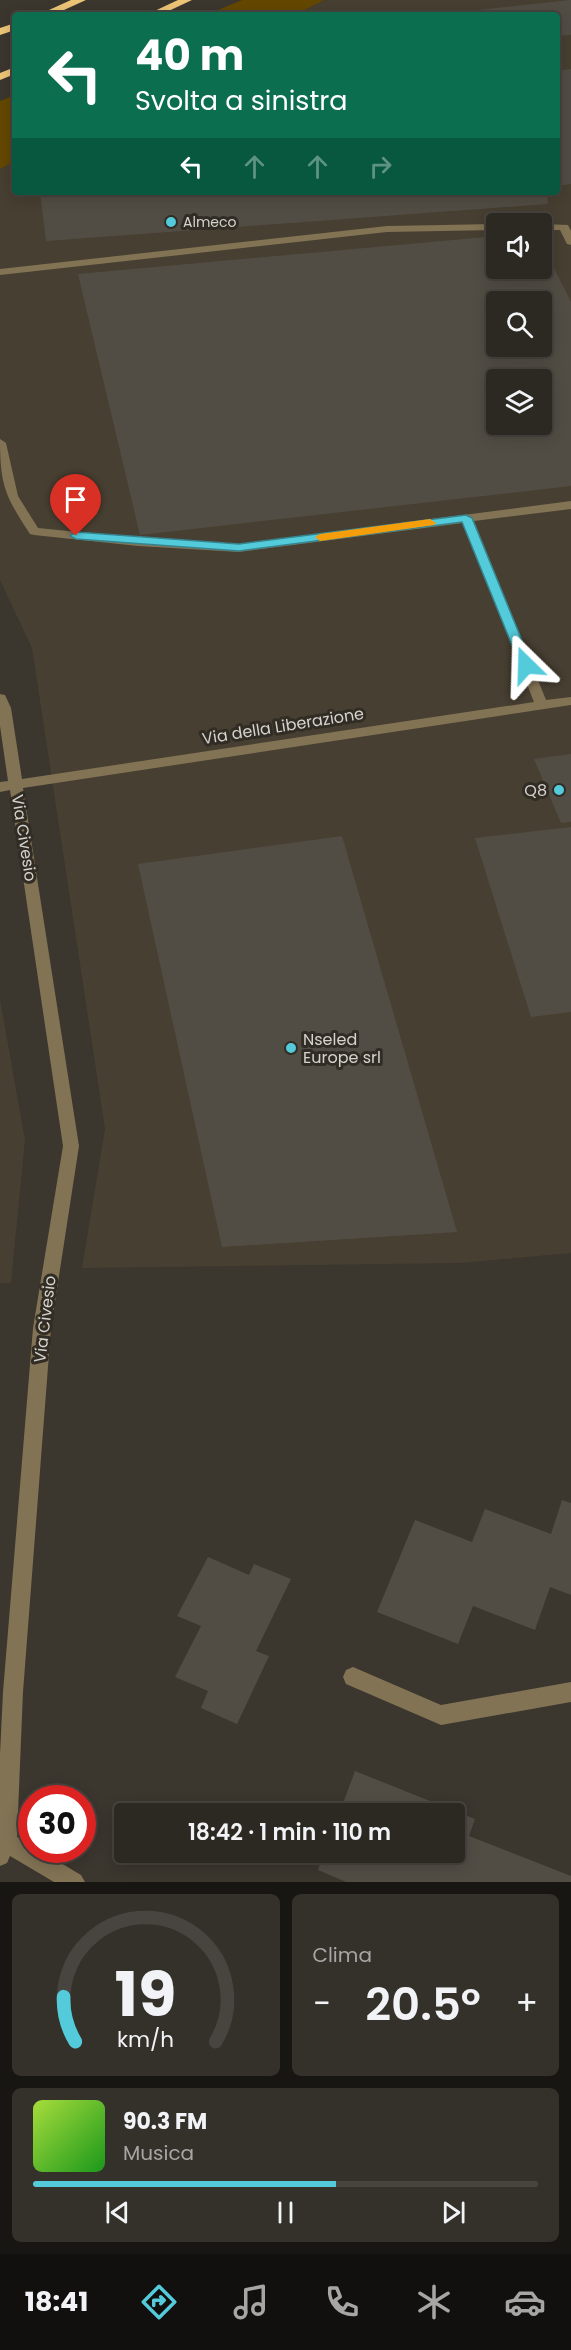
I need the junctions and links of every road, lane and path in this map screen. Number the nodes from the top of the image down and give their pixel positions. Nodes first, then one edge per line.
1 (81, 0) edge
2 (188, 0) edge
3 (51, 12) edge
4 (158, 12) edge
5 (486, 227) edge
6 (552, 227) edge
7 (571, 242) edge
8 (0, 272) edge
9 (0, 443) edge
10 (571, 505) edge
11 (466, 518) junction
12 (0, 698) edge
13 (571, 701) edge
14 (541, 704) junction
15 (8, 786) edge
16 (353, 1677) dead end
17 (571, 1692) edge
18 (3, 1849) edge
19 (74, 1882) edge

1 - 3 highway
2 - 4 highway
5 - 8 street
6 - 7 street
9 - 11 street
10 - 11 street
11 - 14 street
12 - 15 street, Via Civesio
13 - 14 street, Via della Liberazione
14 - 15 street, Via della Liberazione
15 - 18 street, Via Civesio
16 - 17 street
18 - 19 street

